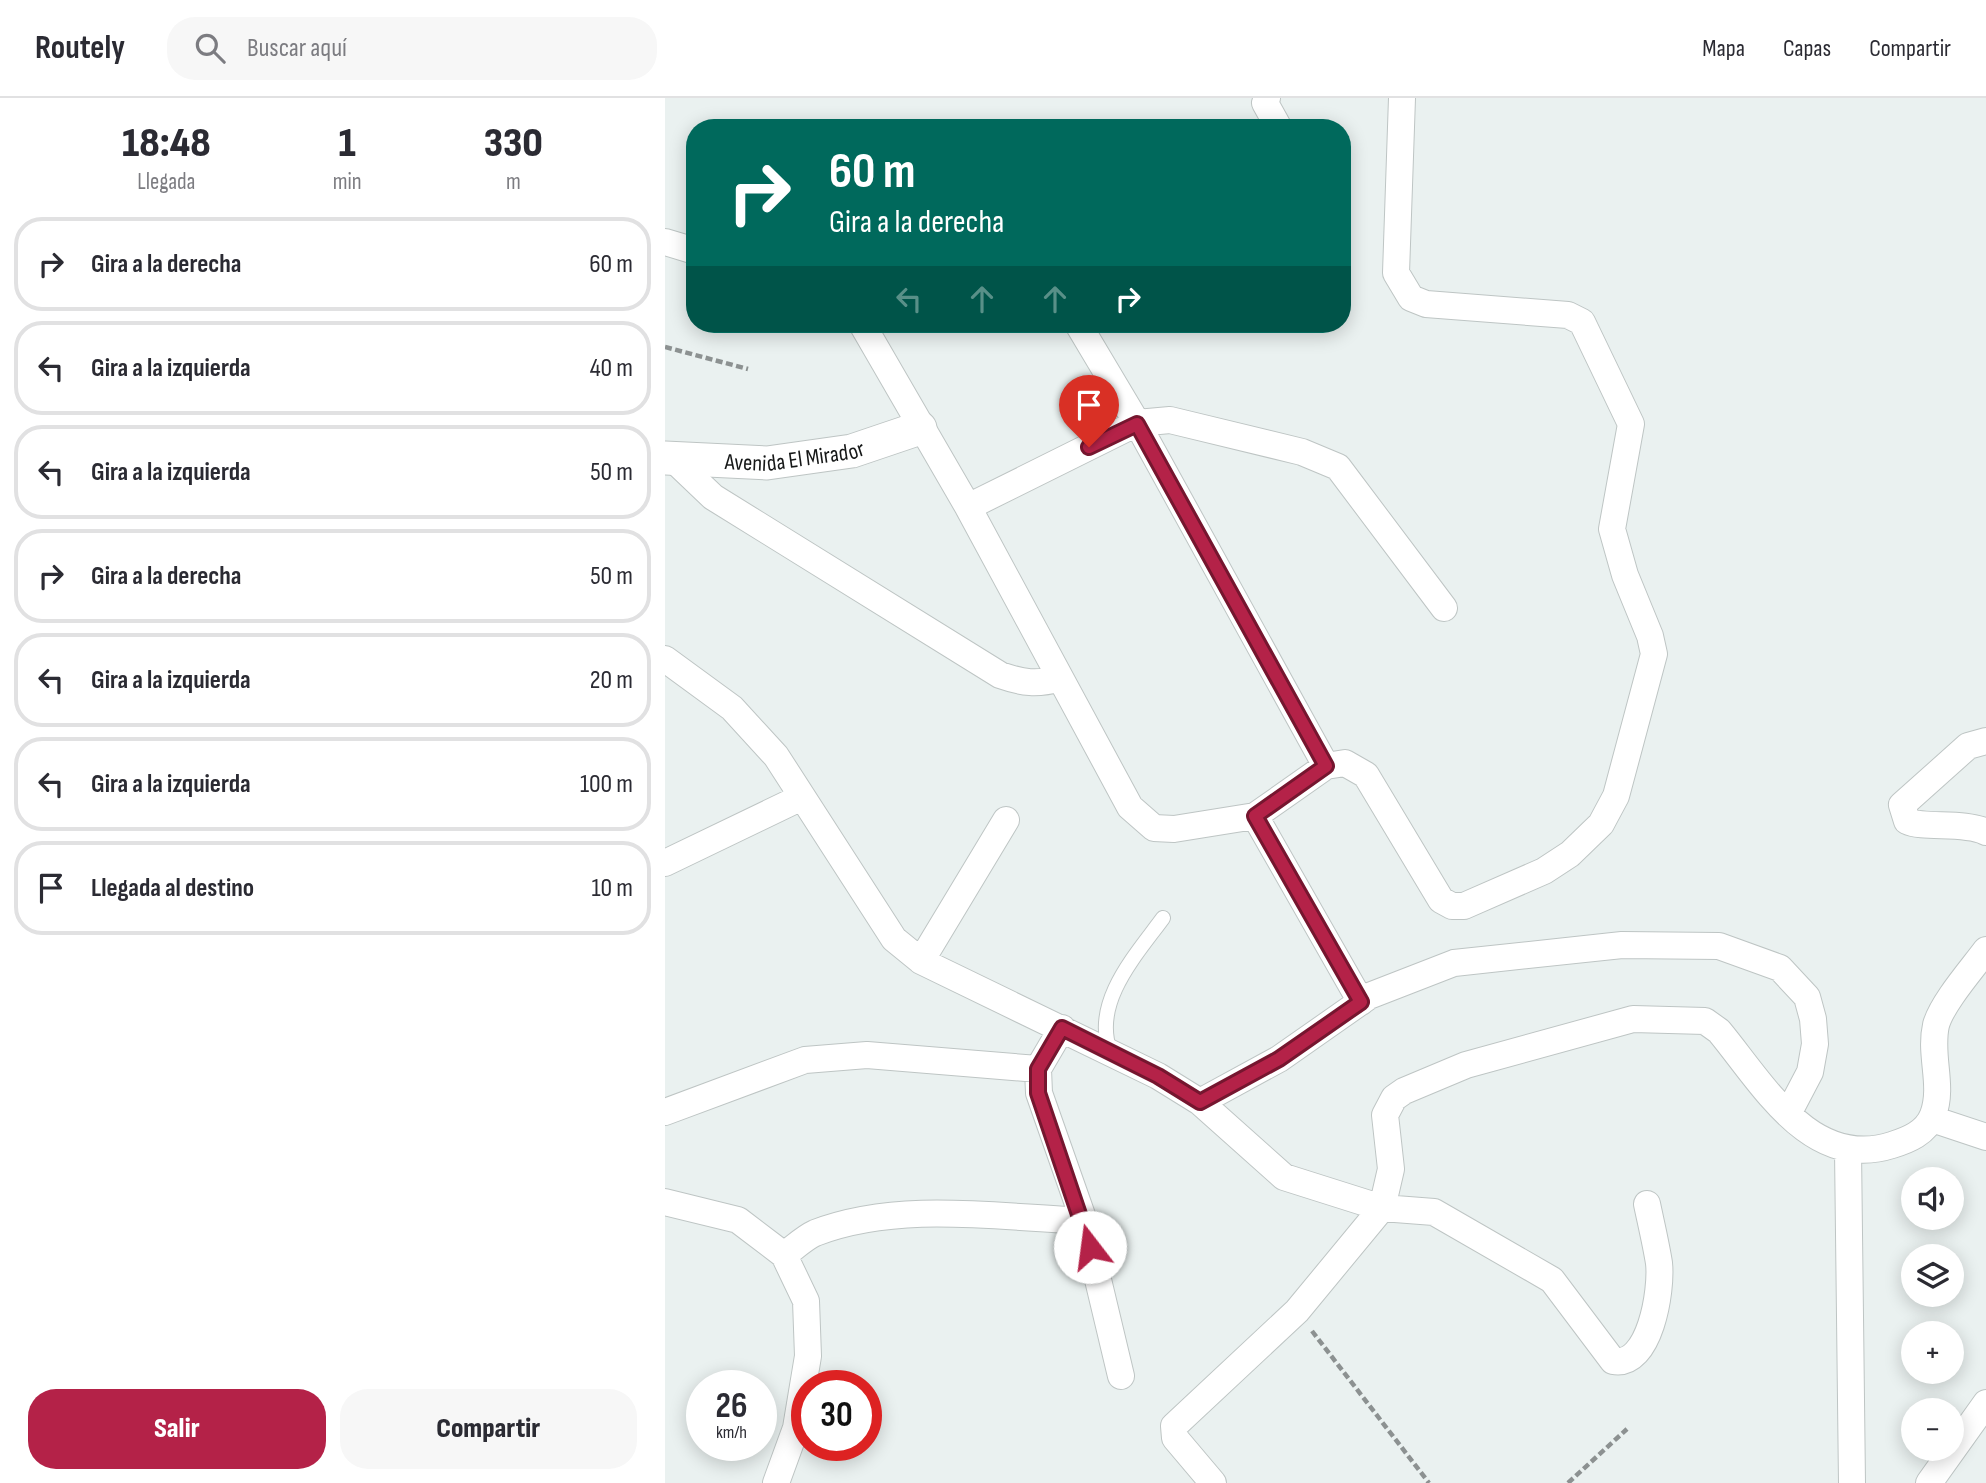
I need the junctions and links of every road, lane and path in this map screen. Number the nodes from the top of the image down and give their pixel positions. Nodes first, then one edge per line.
1 (1267, 98) edge
2 (1400, 98) edge
3 (1274, 119) edge
4 (665, 242) edge
5 (686, 248) edge
6 (867, 333) edge
7 (1082, 333) edge
8 (665, 347) edge
9 (748, 369) dead end
10 (1137, 424) junction
11 (920, 428) junction
12 (669, 458) edge
13 (968, 507) junction
14 (1444, 608) dead end
15 (665, 659) edge
16 (1060, 678) junction
17 (1986, 741) edge
18 (1326, 766) junction
19 (802, 797) junction
20 (1255, 816) junction
21 (1006, 820) dead end
22 (1986, 832) edge
23 (665, 863) edge
24 (1163, 918) dead end
25 (1986, 950) edge
26 (921, 961) junction
27 (1361, 1002) junction
28 (1062, 1028) junction
29 (1110, 1052) junction
30 (1038, 1069) junction
31 (671, 1101) edge
32 (1200, 1102) junction
33 (1788, 1114) junction
34 (1932, 1119) junction
35 (1986, 1137) edge
36 (1848, 1150) junction
37 (665, 1202) edge
38 (1647, 1204) dead end
39 (1381, 1208) junction
40 (1084, 1221) junction
41 (785, 1255) junction
42 (1297, 1311) junction
43 (1121, 1376) dead end
44 (1986, 1403) edge
45 (1627, 1429) dead end
46 (776, 1483) edge
47 (1213, 1483) edge
48 (1429, 1483) edge
49 (1568, 1483) edge
50 (1851, 1483) edge
51 (1929, 1483) edge

1 - 3 street
2 - 18 street
4 - 5 street
6 - 11 street
7 - 10 street
8 - 9 path
10 - 13 street
10 - 14 street
10 - 18 street
11 - 12 street, Avenida El Mirador
11 - 13 street
12 - 16 street
13 - 16 street
15 - 19 street
16 - 20 street
17 - 22 street
18 - 20 street
19 - 23 street
19 - 26 street
20 - 27 street
21 - 26 street
24 - 29 lane
25 - 34 street
26 - 28 street
27 - 32 street
27 - 33 street
28 - 29 street
28 - 30 street
29 - 32 street
30 - 31 street
30 - 40 street
32 - 39 street
33 - 36 street
33 - 39 street
34 - 35 street
34 - 36 street
36 - 50 street
37 - 41 street
38 - 39 street
39 - 42 street
40 - 41 street
40 - 43 street
41 - 46 street
42 - 47 street
42 - 48 path
44 - 51 street
45 - 49 path

